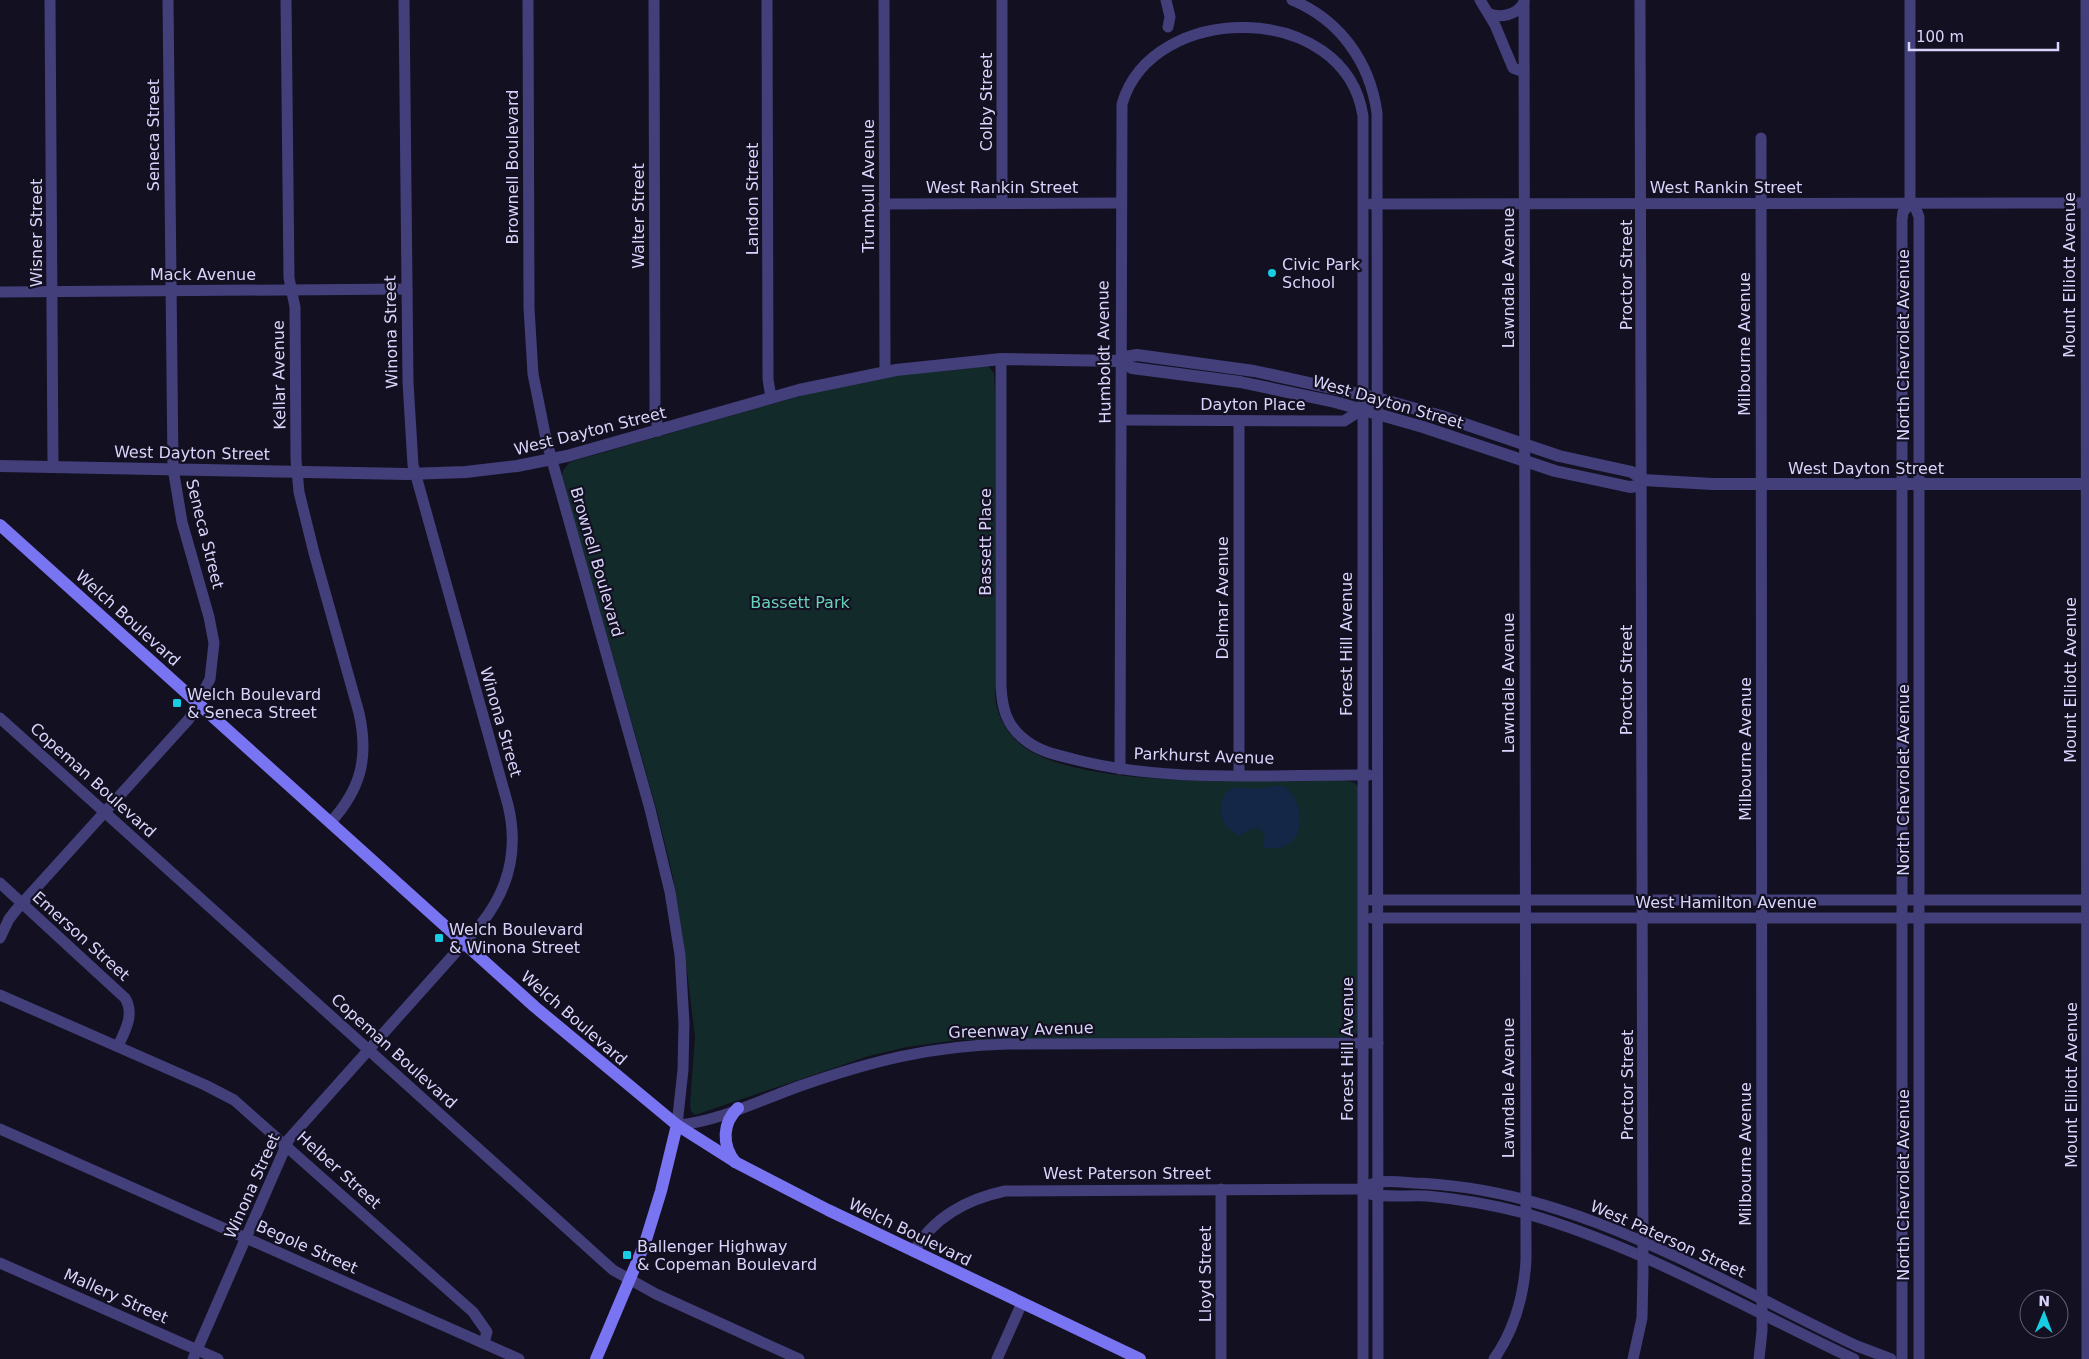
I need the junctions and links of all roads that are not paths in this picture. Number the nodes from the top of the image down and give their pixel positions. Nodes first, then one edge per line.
1 (50, 0) edge
2 (168, 0) edge
3 (286, 0) edge
4 (404, 0) edge
5 (528, 0) edge
6 (654, 0) edge
7 (767, 0) edge
8 (884, 0) edge
9 (1002, 0) edge
10 (1166, 0) edge
11 (1292, 0) edge
12 (1480, 0) edge
13 (1640, 0) edge
14 (1910, 0) edge
15 (2086, 0) edge
16 (1524, 1) edge
17 (1488, 13) junction
18 (1181, 18) dead end
19 (1330, 42) dead end
20 (1147, 48) dead end
21 (1524, 72) junction
22 (1761, 138) dead end
23 (1120, 203) junction
24 (1524, 203) junction
25 (1641, 203) junction
26 (1761, 203) junction
27 (1910, 203) junction
28 (2087, 203) edge
29 (884, 204) junction
30 (1002, 204) junction
31 (1363, 204) junction
32 (1377, 204) junction
33 (1363, 269) junction
34 (1377, 269) junction
35 (407, 289) junction
36 (292, 290) junction
37 (170, 291) junction
38 (0, 292) edge
39 (52, 292) junction
40 (1001, 359) junction
41 (1120, 361) junction
42 (1236, 368) junction
43 (885, 372) junction
44 (1902, 379) junction
45 (1919, 379) junction
46 (1234, 382) junction
47 (1362, 394) junction
48 (771, 398) junction
49 (1377, 398) junction
50 (1362, 410) junction
51 (1377, 414) junction
52 (1122, 420) junction
53 (1239, 421) junction
54 (658, 431) junction
55 (1524, 445) junction
56 (552, 460) junction
57 (1524, 461) junction
58 (0, 466) edge
59 (16, 466) junction
60 (54, 466) junction
61 (173, 468) junction
62 (0, 470) edge
63 (297, 472) junction
64 (414, 474) junction
65 (1362, 480) junction
66 (1378, 480) junction
67 (1643, 480) junction
68 (1761, 484) junction
69 (1901, 484) junction
70 (1919, 484) junction
71 (2087, 484) edge
72 (0, 525) edge
73 (1363, 595) junction
74 (1378, 595) junction
75 (1901, 696) junction
76 (1920, 696) junction
77 (199, 704) junction
78 (0, 718) edge
79 (1010, 724) joint
80 (1120, 769) junction
81 (1239, 775) junction
82 (1363, 775) junction
83 (1378, 775) junction
84 (105, 812) junction
85 (330, 822) junction
86 (0, 883) edge
87 (1363, 900) junction
88 (1377, 900) junction
89 (1525, 900) junction
90 (1643, 900) junction
91 (1761, 900) junction
92 (1902, 900) junction
93 (1920, 900) junction
94 (2088, 900) edge
95 (22, 904) junction
96 (1363, 918) junction
97 (1378, 918) junction
98 (1525, 918) junction
99 (1643, 918) junction
100 (1761, 918) junction
101 (1902, 918) junction
102 (1920, 918) junction
103 (2088, 918) edge
104 (0, 938) edge
105 (464, 943) junction
106 (0, 995) edge
107 (1363, 1043) junction
108 (1378, 1043) junction
109 (118, 1046) junction
110 (368, 1049) junction
111 (738, 1108) junction
112 (676, 1125) junction
113 (0, 1129) edge
114 (1902, 1136) junction
115 (1919, 1136) junction
116 (286, 1145) junction
117 (737, 1163) junction
118 (1378, 1182) junction
119 (1221, 1189) junction
120 (1363, 1189) junction
121 (1378, 1195) junction
122 (1525, 1200) junction
123 (1525, 1214) junction
124 (247, 1238) junction
125 (1643, 1242) junction
126 (914, 1252) junction
127 (1643, 1256) junction
128 (0, 1263) edge
129 (630, 1281) junction
130 (1761, 1299) junction
131 (1022, 1303) junction
132 (1762, 1314) junction
133 (484, 1343) junction
134 (195, 1354) edge
135 (218, 1359) edge
136 (519, 1359) edge
137 (596, 1359) edge
138 (799, 1359) edge
139 (997, 1359) edge
140 (1140, 1359) edge
141 (1221, 1359) edge
142 (1363, 1359) edge
143 (1378, 1359) edge
144 (1494, 1359) edge
145 (1633, 1359) edge
146 (1759, 1359) edge
147 (1854, 1359) edge
148 (1892, 1359) edge
149 (1902, 1359) edge
150 (1919, 1359) edge
151 (2087, 1359) edge

1 - 39 street, Wisner Street
2 - 37 street, Seneca Street
3 - 36 street, Kellar Avenue
4 - 35 street, Winona Street
5 - 56 street, Brownell Boulevard
6 - 54 street, Walter Street
7 - 48 street, Landon Street
8 - 29 street, Trumbull Avenue
9 - 30 street, Colby Street
10 - 18 street
11 - 32 street, Forest Hill Avenue
12 - 17 street
13 - 25 street, Proctor Street
14 - 27 street, North Chevrolet Avenue
15 - 28 street, Mount Elliott Avenue
16 - 17 street
16 - 21 street, Lawndale Avenue
17 - 21 street
19 - 31 street, Forest Hill Avenue
20 - 23 street, Humboldt Avenue
21 - 24 street, Lawndale Avenue
22 - 26 street, Milbourne Avenue
23 - 30 street, West Rankin Street
23 - 41 street, Humboldt Avenue
24 - 25 street, West Rankin Street
24 - 32 street, West Rankin Street
24 - 55 street, Lawndale Avenue
25 - 26 street, West Rankin Street
25 - 67 street, Proctor Street
26 - 27 street, West Rankin Street
26 - 68 street, Milbourne Avenue
27 - 28 street, West Rankin Street
27 - 44 street, North Chevrolet Avenue
27 - 45 street, North Chevrolet Avenue
28 - 71 street, Mount Elliott Avenue
29 - 30 street, West Rankin Street
29 - 43 street, Trumbull Avenue
31 - 32 street, West Rankin Street
31 - 33 street, Forest Hill Avenue
32 - 34 street, Forest Hill Avenue
33 - 34 street
33 - 47 street, Forest Hill Avenue
34 - 49 street, Forest Hill Avenue
35 - 36 street, Mack Avenue
35 - 64 street, Winona Street
36 - 37 street, Mack Avenue
36 - 63 street, Kellar Avenue
37 - 39 street, Mack Avenue
37 - 61 street, Seneca Street
38 - 39 street, Mack Avenue
39 - 60 street, Wisner Street
40 - 41 street, West Dayton Street
40 - 43 street, West Dayton Street
40 - 79 street, Bassett Place
41 - 42 street, West Dayton Street
41 - 46 street, West Dayton Street
41 - 52 street, Humboldt Avenue
42 - 46 street
42 - 47 street, West Dayton Street
43 - 48 street, West Dayton Street
44 - 45 street
44 - 69 street, North Chevrolet Avenue
45 - 70 street, North Chevrolet Avenue
46 - 50 street, West Dayton Street
47 - 49 street, West Dayton Street
47 - 50 street, Forest Hill Avenue
48 - 54 street, West Dayton Street
49 - 50 street, Dayton Place
49 - 51 street, Forest Hill Avenue
49 - 55 street, West Dayton Street
50 - 51 street, West Dayton Street
50 - 53 street, Dayton Place
50 - 65 street, Forest Hill Avenue
51 - 57 street, West Dayton Street
51 - 66 street, Forest Hill Avenue
52 - 53 street, Dayton Place
52 - 80 street, Humboldt Avenue
53 - 81 street, Delmar Avenue
54 - 56 street, West Dayton Street
55 - 57 street, Lawndale Avenue
55 - 67 street, West Dayton Street
56 - 64 street, West Dayton Street
56 - 112 street, Brownell Boulevard
57 - 67 street, West Dayton Street
57 - 89 street, Lawndale Avenue
58 - 59 street, West Dayton Street
59 - 60 street, West Dayton Street
59 - 62 street
60 - 61 street, West Dayton Street
61 - 63 street, West Dayton Street
61 - 77 street, Seneca Street
63 - 64 street, West Dayton Street
63 - 85 street, Kellar Avenue
64 - 105 street, Winona Street
65 - 66 street
65 - 73 street, Forest Hill Avenue
66 - 74 street, Forest Hill Avenue
67 - 68 street, West Dayton Street
67 - 90 street, Proctor Street
68 - 69 street, West Dayton Street
68 - 91 street, Milbourne Avenue
69 - 70 street, West Dayton Street
69 - 75 street, North Chevrolet Avenue
70 - 71 street, West Dayton Street
70 - 76 street, North Chevrolet Avenue
71 - 94 street, Mount Elliott Avenue
72 - 77 main road, Welch Boulevard
73 - 74 street
73 - 82 street, Forest Hill Avenue
74 - 83 street, Forest Hill Avenue
75 - 76 street
75 - 92 street, North Chevrolet Avenue
76 - 93 street, North Chevrolet Avenue
77 - 84 street, Seneca Street
77 - 85 main road, Welch Boulevard
78 - 84 street, Copeman Boulevard
79 - 80 street, Parkhurst Avenue
80 - 81 street, Parkhurst Avenue
81 - 82 street, Parkhurst Avenue
82 - 83 street, Parkhurst Avenue
82 - 87 street, Forest Hill Avenue
83 - 88 street, Forest Hill Avenue
84 - 95 street, Seneca Street
84 - 110 street, Copeman Boulevard
85 - 105 main road, Welch Boulevard
86 - 95 street, Emerson Street
87 - 88 street, West Hamilton Avenue
87 - 96 street, Forest Hill Avenue
88 - 89 street, West Hamilton Avenue
88 - 97 street, Forest Hill Avenue
89 - 90 street, West Hamilton Avenue
89 - 98 street, Lawndale Avenue
90 - 91 street, West Hamilton Avenue
90 - 99 street, Proctor Street
91 - 92 street, West Hamilton Avenue
91 - 100 street, Milbourne Avenue
92 - 93 street, West Hamilton Avenue
92 - 101 street, North Chevrolet Avenue
93 - 94 street, West Hamilton Avenue
93 - 102 street, North Chevrolet Avenue
94 - 103 street, Mount Elliott Avenue
95 - 104 street, Seneca Street
95 - 109 street, Emerson Street
96 - 97 street, West Hamilton Avenue
96 - 107 street, Forest Hill Avenue
97 - 98 street, West Hamilton Avenue
97 - 108 street, Forest Hill Avenue
98 - 99 street, West Hamilton Avenue
98 - 122 street, Lawndale Avenue
99 - 100 street, West Hamilton Avenue
99 - 125 street, Proctor Street
100 - 101 street, West Hamilton Avenue
100 - 130 street, Milbourne Avenue
101 - 102 street, West Hamilton Avenue
101 - 114 street, North Chevrolet Avenue
102 - 103 street, West Hamilton Avenue
102 - 115 street, North Chevrolet Avenue
103 - 151 street, Mount Elliott Avenue
105 - 110 street, Winona Street
105 - 112 main road, Welch Boulevard
106 - 109 street, Helber Street
107 - 108 street, Greenway Avenue
107 - 111 street, Greenway Avenue
107 - 120 street, Forest Hill Avenue
108 - 118 street, Forest Hill Avenue
109 - 116 street, Helber Street
110 - 116 street, Winona Street
110 - 129 street, Copeman Boulevard
111 - 112 street, Greenway Avenue
111 - 117 main road
112 - 117 main road, Welch Boulevard
112 - 129 main road
113 - 124 street, Begole Street
114 - 115 street
114 - 149 street, North Chevrolet Avenue
115 - 150 street, North Chevrolet Avenue
116 - 124 street, Winona Street
116 - 133 street, Helber Street
117 - 126 main road, Welch Boulevard
118 - 120 street, West Paterson Street
118 - 121 street, Forest Hill Avenue
118 - 122 street, West Paterson Street
119 - 120 street, West Paterson Street
119 - 126 street, West Paterson Street
119 - 141 street, Lloyd Street
120 - 121 street, West Paterson Street
120 - 142 street, Forest Hill Avenue
121 - 123 street, West Paterson Street
121 - 143 street, Forest Hill Avenue
122 - 123 street, Lawndale Avenue
122 - 125 street, West Paterson Street
123 - 127 street, West Paterson Street
123 - 144 street, Lawndale Avenue
124 - 133 street, Begole Street
124 - 134 street, Winona Street
125 - 127 street, Proctor Street
125 - 130 street, West Paterson Street
126 - 131 main road, Welch Boulevard
127 - 132 street, West Paterson Street
127 - 145 street, Proctor Street
128 - 134 street, Mallery Street
129 - 137 main road
129 - 138 street, Copeman Boulevard
130 - 132 street, Milbourne Avenue
130 - 148 street, West Paterson Street
131 - 139 street
131 - 140 main road, Welch Boulevard
132 - 146 street, Milbourne Avenue
132 - 147 street, West Paterson Street
133 - 136 street, Begole Street
134 - 135 street, Mallery Street

